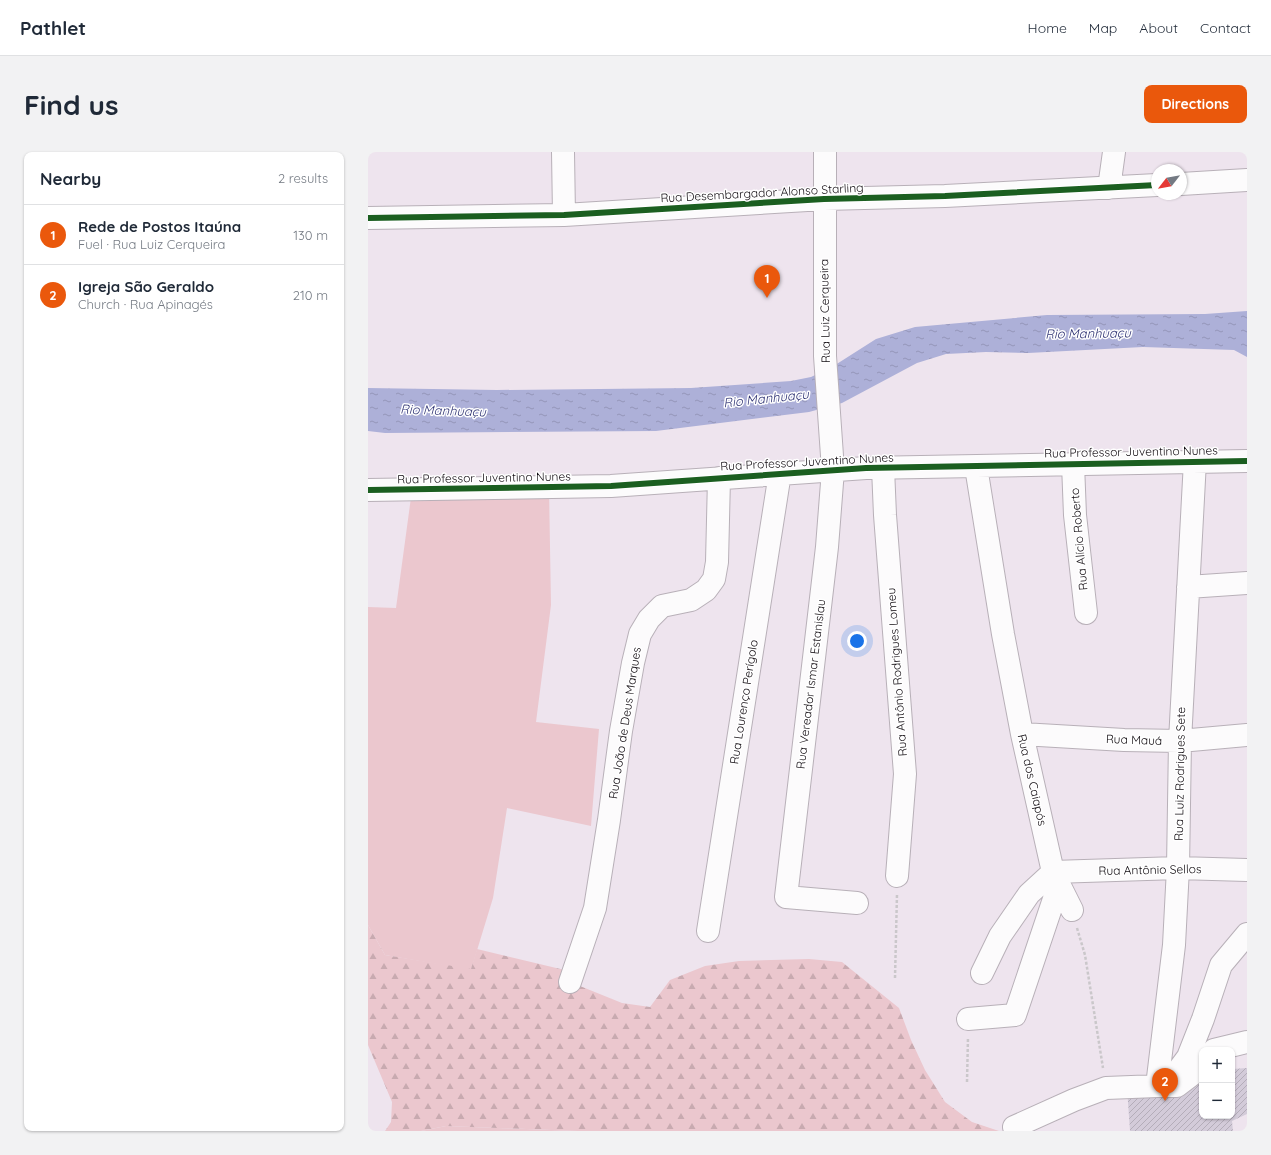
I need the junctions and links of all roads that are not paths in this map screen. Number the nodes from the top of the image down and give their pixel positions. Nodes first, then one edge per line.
1 (563, 152) edge
2 (825, 152) edge
3 (1114, 152) edge
4 (1247, 180) edge
5 (1187, 184) edge
6 (1151, 185) edge
7 (1109, 188) junction
8 (824, 199) junction
9 (564, 215) junction
10 (368, 218) edge
11 (1195, 461) junction
12 (1247, 461) edge
13 (1072, 464) junction
14 (976, 467) junction
15 (883, 468) junction
16 (833, 470) junction
17 (780, 474) junction
18 (719, 478) junction
19 (368, 490) edge
20 (1247, 583) edge
21 (1188, 587) junction
22 (1086, 613) dead end
23 (1022, 734) junction
24 (1247, 735) edge
25 (1180, 741) junction
26 (1178, 868) junction
27 (1247, 870) edge
28 (897, 876) road end
29 (1056, 878) junction
30 (857, 903) dead end
31 (1072, 910) road end
32 (708, 931) dead end
33 (1247, 934) edge
34 (982, 973) dead end
35 (570, 982) dead end
36 (968, 1019) road end
37 (1247, 1042) edge
38 (1226, 1047) edge
39 (1199, 1069) edge
40 (1157, 1086) junction
41 (1014, 1127) dead end

1 - 9 street
2 - 8 street, Rua Luiz Cerqueira
3 - 7 street
4 - 5 street
6 - 7 street, Rua Desembargador Alonso Starling
7 - 8 street, Rua Desembargador Alonso Starling
8 - 9 street, Rua Desembargador Alonso Starling
8 - 16 street, Rua Luiz Cerqueira
9 - 10 street, Rua Desembargador Alonso Starling
11 - 12 street, Rua Professor Juventino Nunes
11 - 13 street, Rua Professor Juventino Nunes
11 - 21 street, Rua Luiz Rodrigues Sete
13 - 14 street, Rua Professor Juventino Nunes
13 - 22 street, Rua Alício Roberto
14 - 15 street, Rua Professor Juventino Nunes
14 - 23 street, Rua dos Caiapós
15 - 16 street, Rua Professor Juventino Nunes
15 - 28 street, Rua Antônio Rodrigues Lomeu
16 - 17 street, Rua Professor Juventino Nunes
16 - 30 street, Rua Vereador Ismar Estanislau
17 - 18 street, Rua Professor Juventino Nunes
17 - 32 street, Rua Lourenço Perígolo
18 - 19 street, Rua Professor Juventino Nunes
18 - 35 street, Rua João de Deus Marques
20 - 21 street
21 - 25 street, Rua Luiz Rodrigues Sete
23 - 25 street, Rua Mauá
23 - 29 street, Rua dos Caiapós
24 - 25 street, Rua Mauá
25 - 26 street, Rua Luiz Rodrigues Sete
26 - 27 street, Rua Antônio Sellos
26 - 29 street, Rua Antônio Sellos
26 - 40 street, Rua Luiz Rodrigues Sete
29 - 31 street, Rua dos Caiapós
29 - 34 street
29 - 36 street
33 - 40 street
37 - 38 street
39 - 40 street
40 - 41 street

